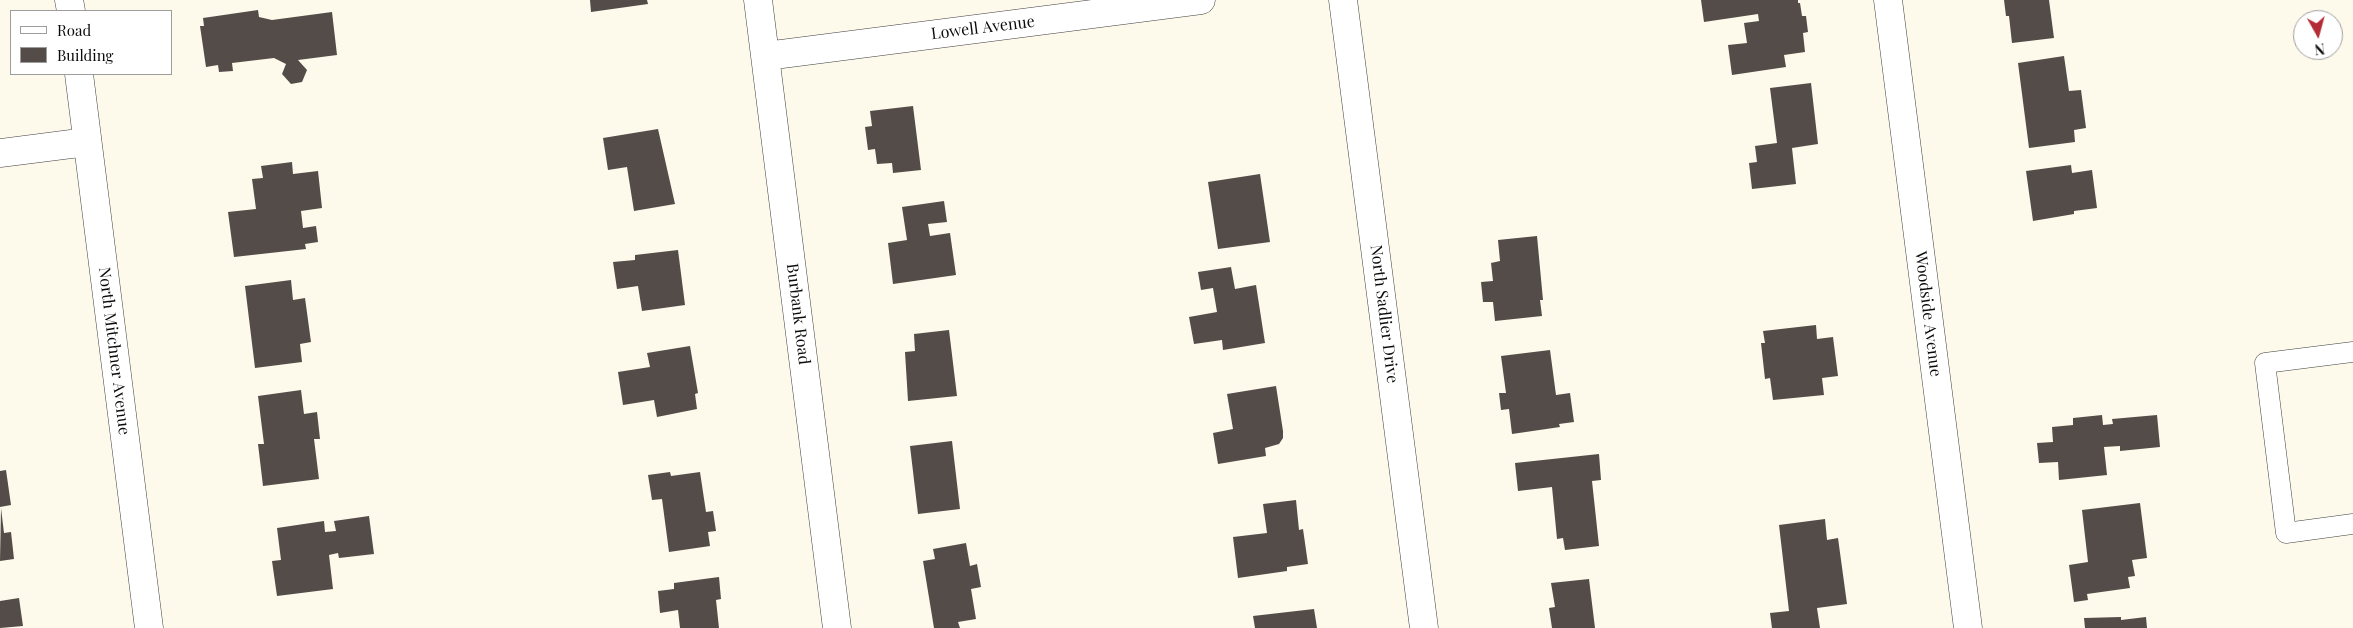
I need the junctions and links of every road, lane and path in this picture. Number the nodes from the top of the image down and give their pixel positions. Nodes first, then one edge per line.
1 (758, 0) edge
2 (1201, 0) edge
3 (1344, 0) edge
4 (1888, 0) edge
5 (766, 56) junction
6 (79, 75) edge
7 (88, 142) junction
8 (0, 153) edge
9 (2353, 352) edge
10 (2353, 524) edge
11 (149, 628) edge
12 (837, 628) edge
13 (1424, 628) edge
14 (1968, 628) edge

1 - 5 street, Burbank Road
2 - 5 street, Lowell Avenue
3 - 13 street, North Sadlier Drive
4 - 14 street, Woodside Avenue
5 - 12 street, Burbank Road
6 - 7 street, North Mitchner Avenue
7 - 8 street
7 - 11 street, North Mitchner Avenue
9 - 10 lane

